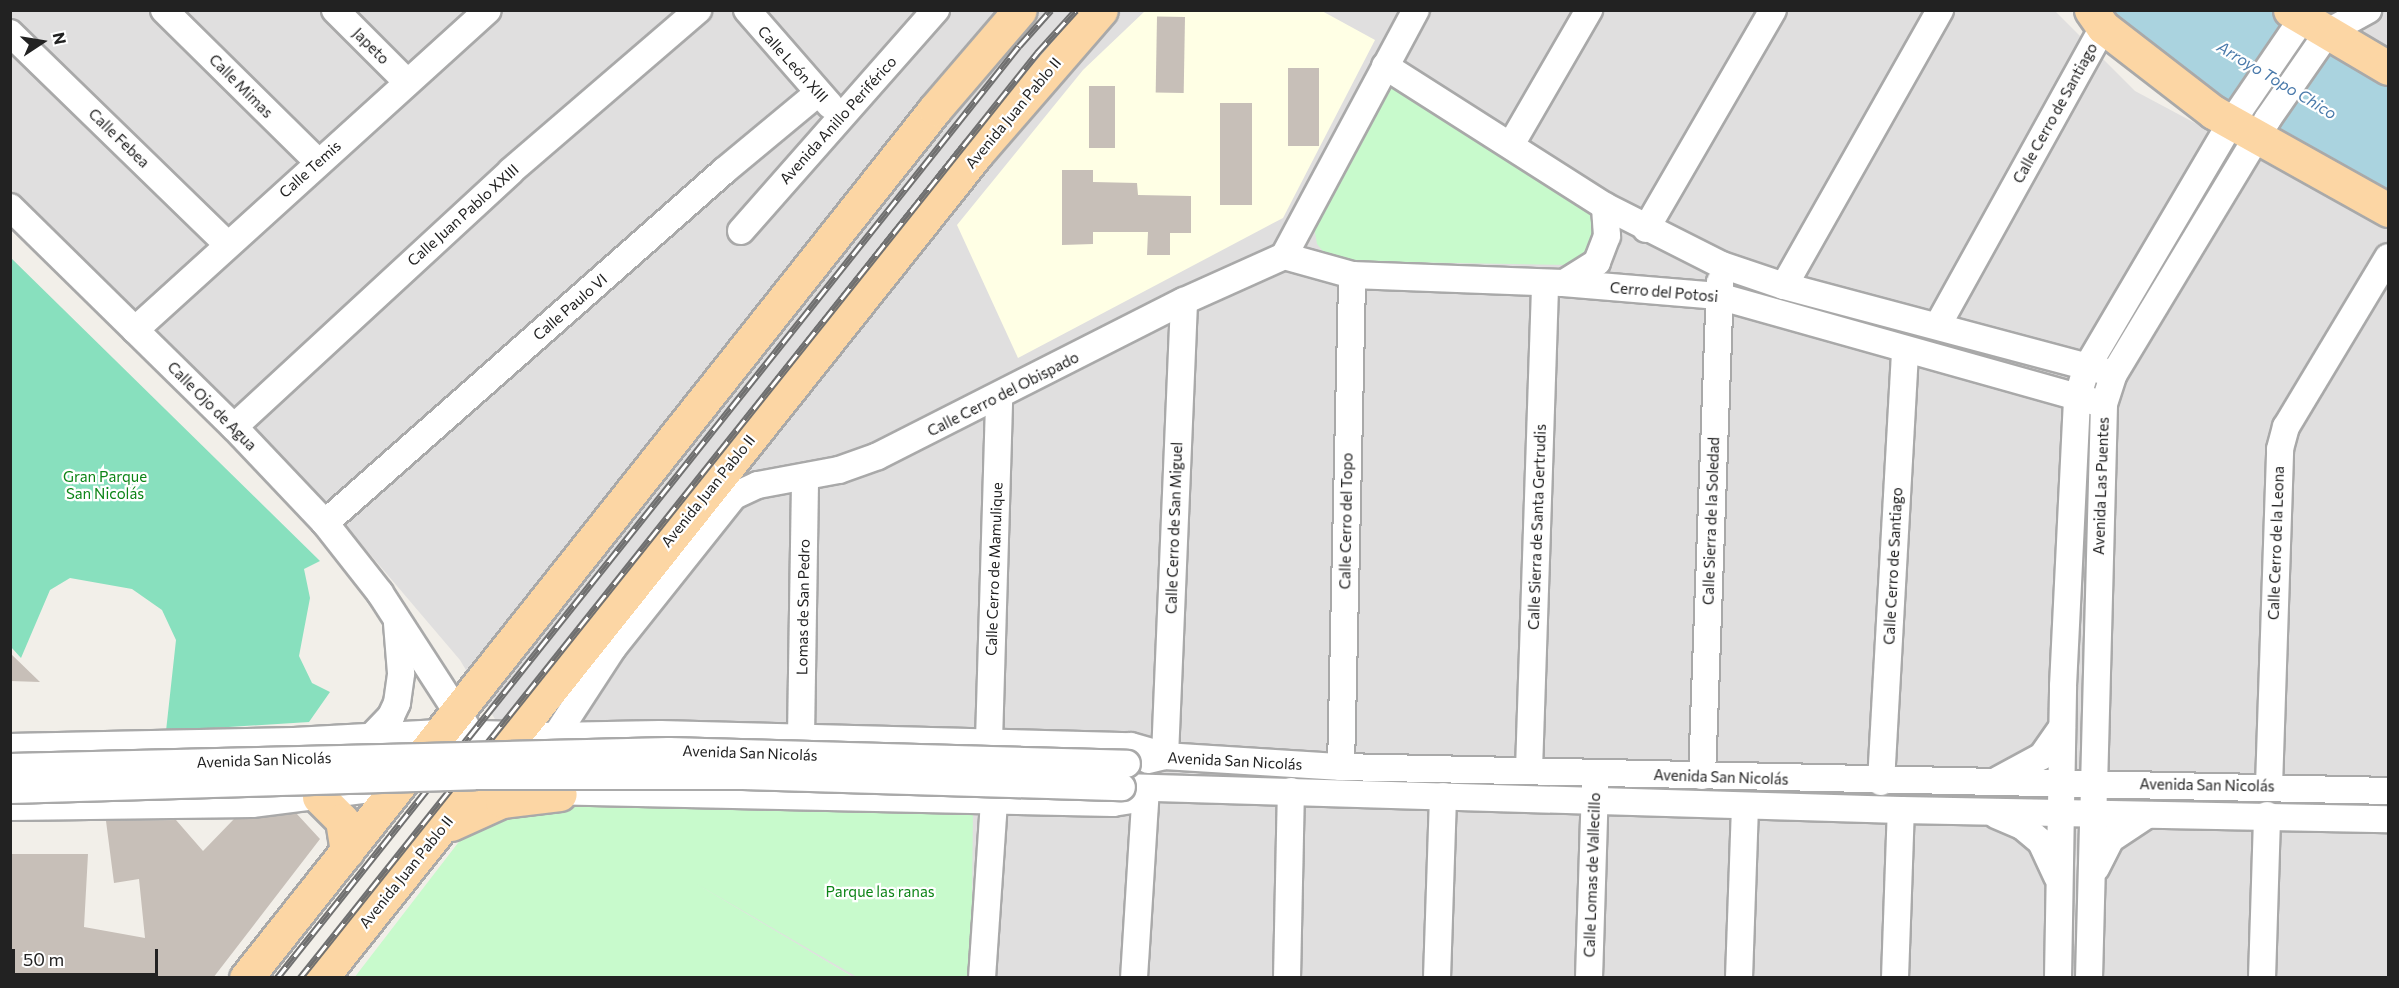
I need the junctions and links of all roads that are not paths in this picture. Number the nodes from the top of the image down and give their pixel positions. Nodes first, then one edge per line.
1 (164, 10) edge
2 (335, 10) edge
3 (488, 10) edge
4 (698, 10) edge
5 (747, 10) edge
6 (936, 10) edge
7 (1020, 10) edge
8 (1101, 10) edge
9 (1416, 10) edge
10 (1589, 10) edge
11 (1773, 10) edge
12 (1940, 10) edge
13 (2097, 19) edge
14 (2322, 21) edge
15 (10, 33) edge
16 (1385, 66) junction
17 (2388, 68) edge
18 (407, 82) junction
19 (818, 93) junction
20 (841, 116) junction
21 (2249, 121) junction
22 (1512, 143) junction
23 (317, 161) junction
24 (1605, 206) junction
25 (10, 207) edge
26 (2388, 210) edge
27 (1646, 229) junction
28 (741, 231) dead end
29 (227, 244) junction
30 (1284, 256) junction
31 (2388, 257) edge
32 (1722, 265) junction
33 (1352, 275) junction
34 (1554, 283) junction
35 (1784, 286) junction
36 (1718, 296) junction
37 (1184, 301) junction
38 (1938, 325) junction
39 (135, 330) junction
40 (1905, 350) junction
41 (2087, 367) junction
42 (2114, 374) junction
43 (999, 397) junction
44 (2077, 399) junction
45 (2104, 404) junction
46 (234, 427) junction
47 (805, 478) junction
48 (325, 523) junction
49 (397, 619) junction
50 (456, 726) junction
51 (2062, 726) junction
52 (514, 735) junction
53 (2096, 735) junction
54 (553, 736) junction
55 (801, 736) junction
56 (362, 738) junction
57 (989, 741) junction
58 (10, 747) edge
59 (1164, 756) junction
60 (1341, 766) junction
61 (10, 767) edge
62 (1529, 770) junction
63 (1595, 773) junction
64 (1702, 776) junction
65 (1132, 780) junction
66 (1881, 782) junction
67 (1988, 783) junction
68 (2061, 783) junction
69 (2095, 783) junction
70 (478, 784) junction
71 (2149, 784) junction
72 (2269, 786) junction
73 (396, 787) junction
74 (10, 790) edge
75 (1291, 791) junction
76 (2388, 791) edge
77 (548, 792) junction
78 (334, 794) junction
79 (1443, 796) junction
80 (994, 800) junction
81 (1595, 800) junction
82 (1745, 806) junction
83 (10, 807) edge
84 (1901, 810) junction
85 (1987, 811) junction
86 (2062, 813) junction
87 (2095, 814) junction
88 (2147, 815) junction
89 (2268, 816) junction
90 (2388, 819) edge
91 (442, 830) junction
92 (347, 852) junction
93 (2093, 873) junction
94 (2060, 889) junction
95 (246, 978) edge
96 (321, 978) edge
97 (982, 978) edge
98 (1134, 978) edge
99 (1287, 978) edge
100 (1437, 978) edge
101 (1589, 978) edge
102 (1739, 978) edge
103 (1895, 978) edge
104 (2058, 978) edge
105 (2089, 978) edge
106 (2262, 978) edge

1 - 23 street, Calle Mimas
2 - 18 street, Japeto
3 - 18 street, Calle Temis
4 - 46 street, Calle Juan Pablo XXIII
5 - 19 street, Calle León XIII
6 - 20 street, Avenida Anillo Periférico
7 - 50 main road
8 - 52 main road, Avenida Juan Pablo II
9 - 16 street
10 - 22 street
11 - 27 street
12 - 35 street
13 - 21 main road
13 - 38 street, Calle Cerro de Santiago
14 - 17 main road
14 - 21 street, Avenida Las Puentes
15 - 29 street, Calle Febea
16 - 22 street, Cerro del Potosi
16 - 30 street
18 - 23 street, Calle Temis
19 - 20 street, Calle León XIII
19 - 48 street, Calle Paulo VI
20 - 28 street, Avenida Anillo Periférico
21 - 26 main road
21 - 41 street, Avenida Las Puentes
21 - 42 street, Avenida Las Puentes
22 - 24 street, Cerro del Potosi
23 - 29 street, Calle Temis
24 - 27 street, Cerro del Potosi
24 - 34 street
25 - 39 street, Calle Ojo de Agua
27 - 32 street, Cerro del Potosi
29 - 39 street, Calle Temis
30 - 33 street, Cerro del Potosi
30 - 37 street, Calle Cerro del Obispado
31 - 72 street, Calle Cerro de la Leona
32 - 35 street, Cerro del Potosi
32 - 36 street, Calle Sierra de la Soledad
33 - 34 street, Cerro del Potosi
33 - 60 street, Calle Cerro del Topo
34 - 36 street, Cerro del Potosi
34 - 62 street, Calle Sierra de Santa Gertrudis
35 - 38 street, Cerro del Potosi
36 - 40 street, Cerro del Potosi
36 - 64 street, Calle Sierra de la Soledad
37 - 43 street, Calle Cerro del Obispado
37 - 59 street, Calle Cerro de San Miguel
38 - 41 street, Cerro del Potosi
39 - 46 street, Calle Ojo de Agua
40 - 44 street, Cerro del Potosi
40 - 66 street, Calle Cerro de Santiago
41 - 42 street, Cerro del Potosi
41 - 44 street, Avenida Las Puentes
42 - 45 street, Avenida Las Puentes
43 - 47 street, Calle Cerro del Obispado
43 - 57 street, Calle Cerro de Mamulique
44 - 45 street, Cerro del Potosi
44 - 51 street, Avenida Las Puentes
45 - 53 street, Avenida Las Puentes
46 - 48 street, Calle Ojo de Agua
47 - 54 street, Calle Cerro del Obispado
47 - 55 street, Lomas de San Pedro
48 - 49 street, Calle Ojo de Agua
49 - 50 street, Calle Ojo de Agua
49 - 56 street
50 - 52 street
50 - 56 street
50 - 70 street, Calle Ojo de Agua
50 - 73 main road
51 - 67 street
51 - 68 street, Avenida Las Puentes
52 - 54 street
52 - 70 main road, Avenida Juan Pablo II
53 - 69 street, Avenida Las Puentes
53 - 71 street
54 - 55 street
54 - 77 street, Calle Cerro del Obispado
55 - 57 street
56 - 58 street
56 - 78 street
57 - 59 street
59 - 60 street, Avenida San Nicolás
59 - 65 street, Avenida San Nicolás
60 - 62 street, Avenida San Nicolás
61 - 65 street, Avenida San Nicolás, bridge
62 - 63 street, Avenida San Nicolás
63 - 64 street, Avenida San Nicolás
63 - 81 street, Calle Lomas de Vallecillo
64 - 66 street, Avenida San Nicolás
65 - 74 street, Avenida San Nicolás, bridge
65 - 75 street, Avenida San Nicolás
65 - 80 street
65 - 98 street
66 - 67 street, Avenida San Nicolás
67 - 68 street, Avenida San Nicolás
68 - 69 street, Avenida San Nicolás
68 - 86 street, Avenida Las Puentes
69 - 71 street, Avenida San Nicolás
69 - 87 street, Avenida Las Puentes
70 - 73 street
70 - 77 street
70 - 91 main road, Avenida Juan Pablo II
71 - 72 street, Avenida San Nicolás
72 - 76 street, Avenida San Nicolás
73 - 78 street
73 - 92 main road
75 - 79 street, Avenida San Nicolás
75 - 99 street
77 - 80 street
77 - 91 main road
78 - 83 street
78 - 92 main road
79 - 81 street, Avenida San Nicolás
79 - 100 street
80 - 97 street
81 - 82 street, Avenida San Nicolás
81 - 101 street, Calle Lomas de Vallecillo
82 - 84 street, Avenida San Nicolás
82 - 102 street
84 - 85 street, Avenida San Nicolás
84 - 103 street
85 - 86 street, Avenida San Nicolás
85 - 94 street
86 - 87 street, Avenida San Nicolás
86 - 94 street, Avenida Las Puentes
87 - 88 street, Avenida San Nicolás
87 - 93 street, Avenida Las Puentes
88 - 89 street, Avenida San Nicolás
88 - 93 street
89 - 90 street, Avenida San Nicolás
89 - 106 street
91 - 96 main road, Avenida Juan Pablo II
92 - 95 main road
93 - 105 street, Avenida Las Puentes
94 - 104 street, Avenida Las Puentes

